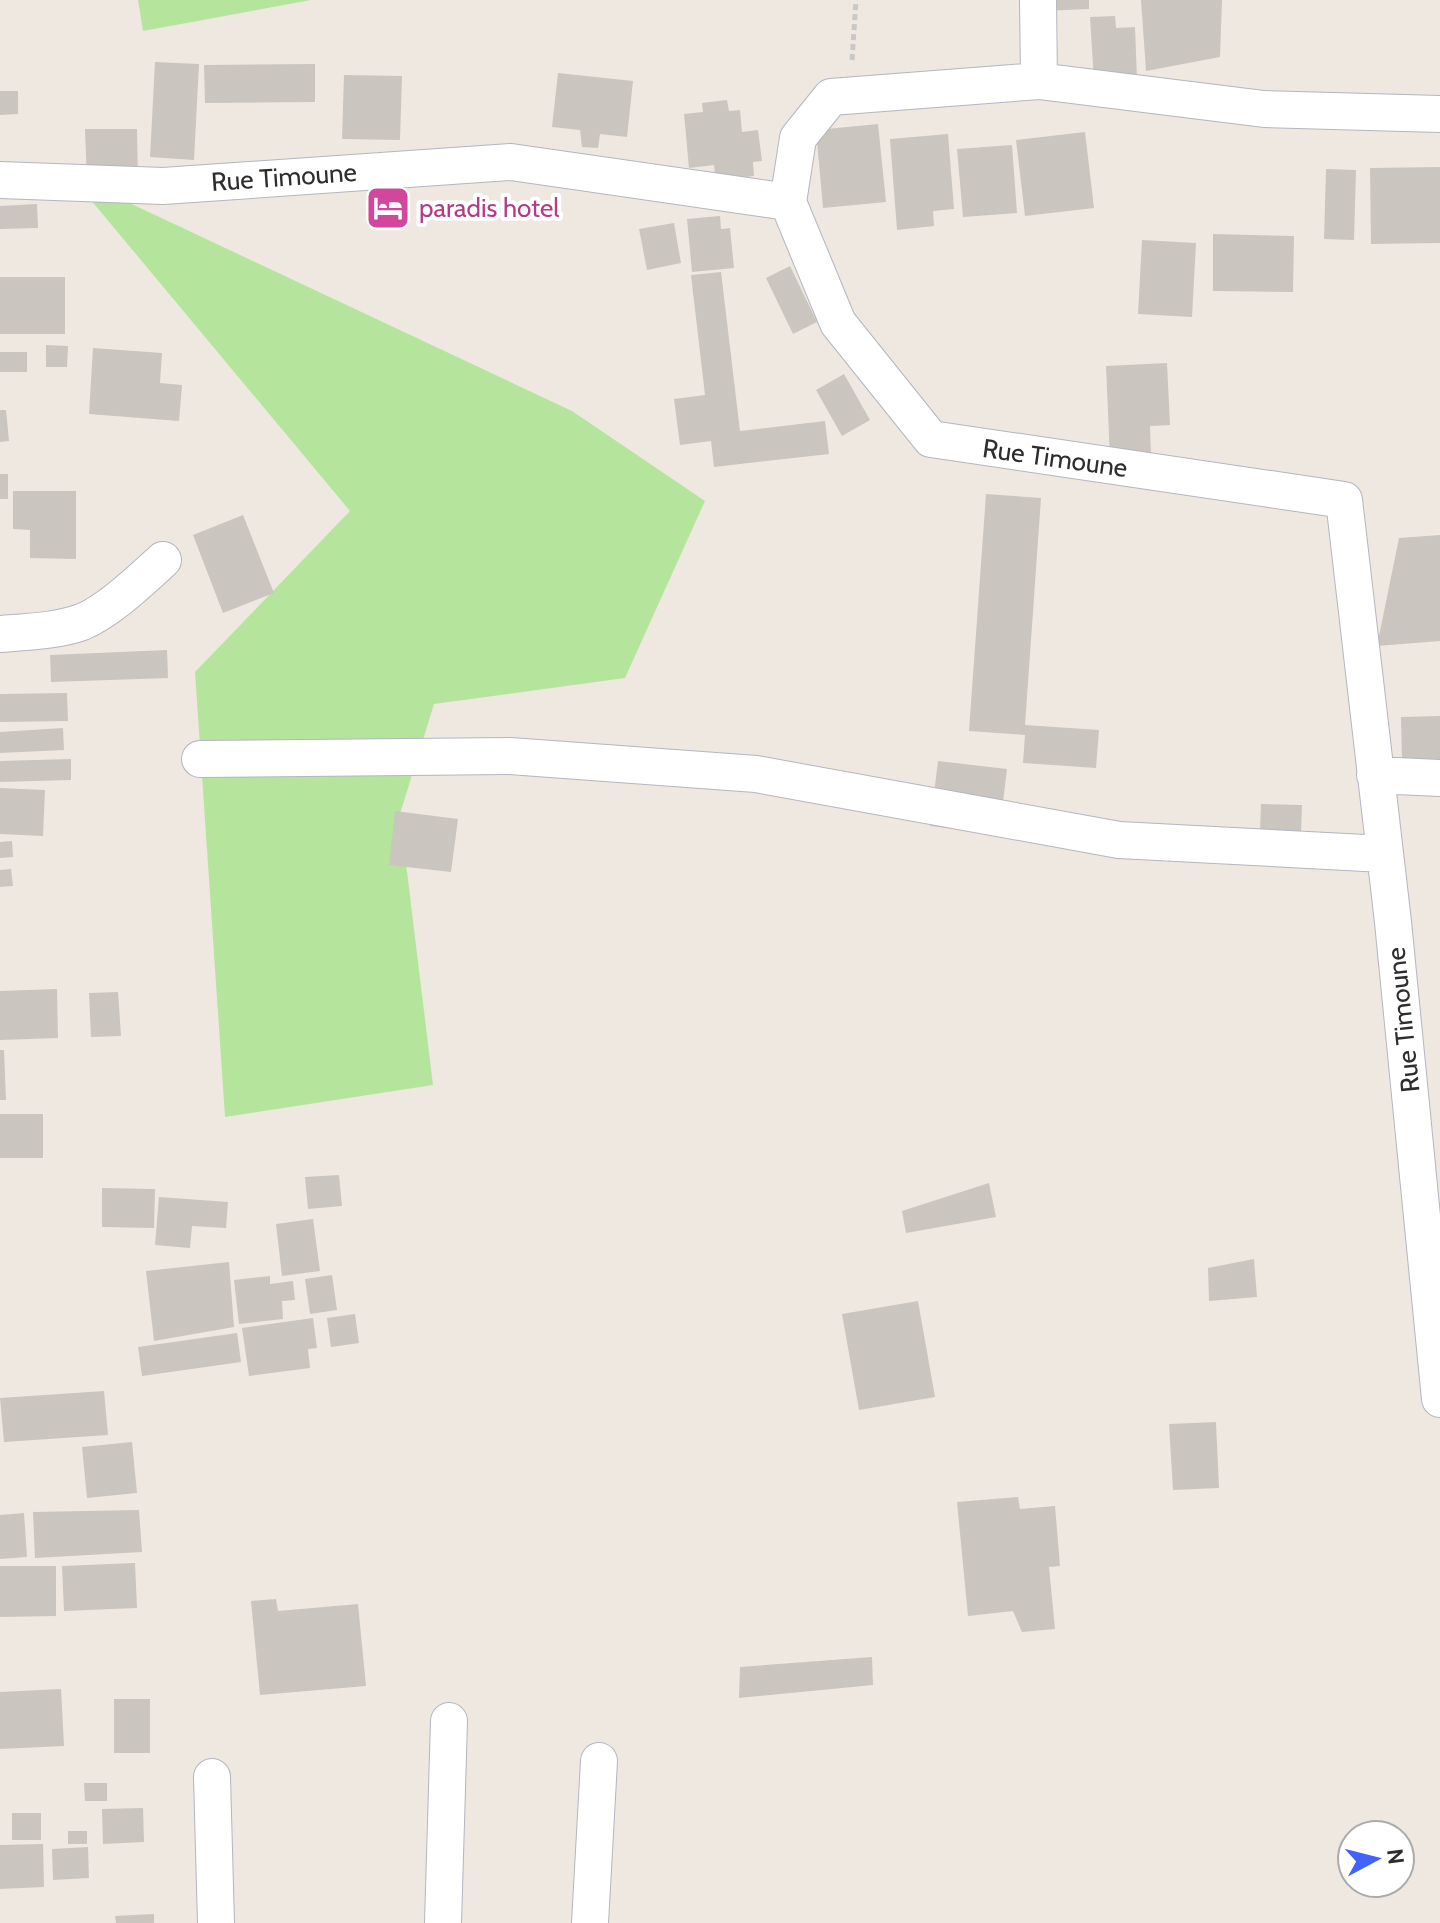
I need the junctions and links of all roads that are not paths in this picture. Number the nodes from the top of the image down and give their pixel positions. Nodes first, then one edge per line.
1 (1038, 0) edge
2 (1039, 81) junction
3 (1440, 114) edge
4 (0, 180) edge
5 (788, 202) junction
6 (163, 560) dead end
7 (0, 634) edge
8 (200, 759) dead end
9 (1375, 775) junction
10 (1440, 778) edge
11 (1384, 854) junction
12 (1440, 1399) edge
13 (449, 1721) dead end
14 (599, 1761) dead end
15 (212, 1777) dead end
16 (216, 1923) edge
17 (443, 1923) edge
18 (590, 1923) edge

1 - 2 street
2 - 3 street
2 - 5 street
4 - 5 street, Rue Timoune
5 - 9 street, Rue Timoune
6 - 7 street
8 - 11 street
9 - 10 street
9 - 11 street, Rue Timoune
11 - 12 street, Rue Timoune
13 - 17 street
14 - 18 street
15 - 16 street

